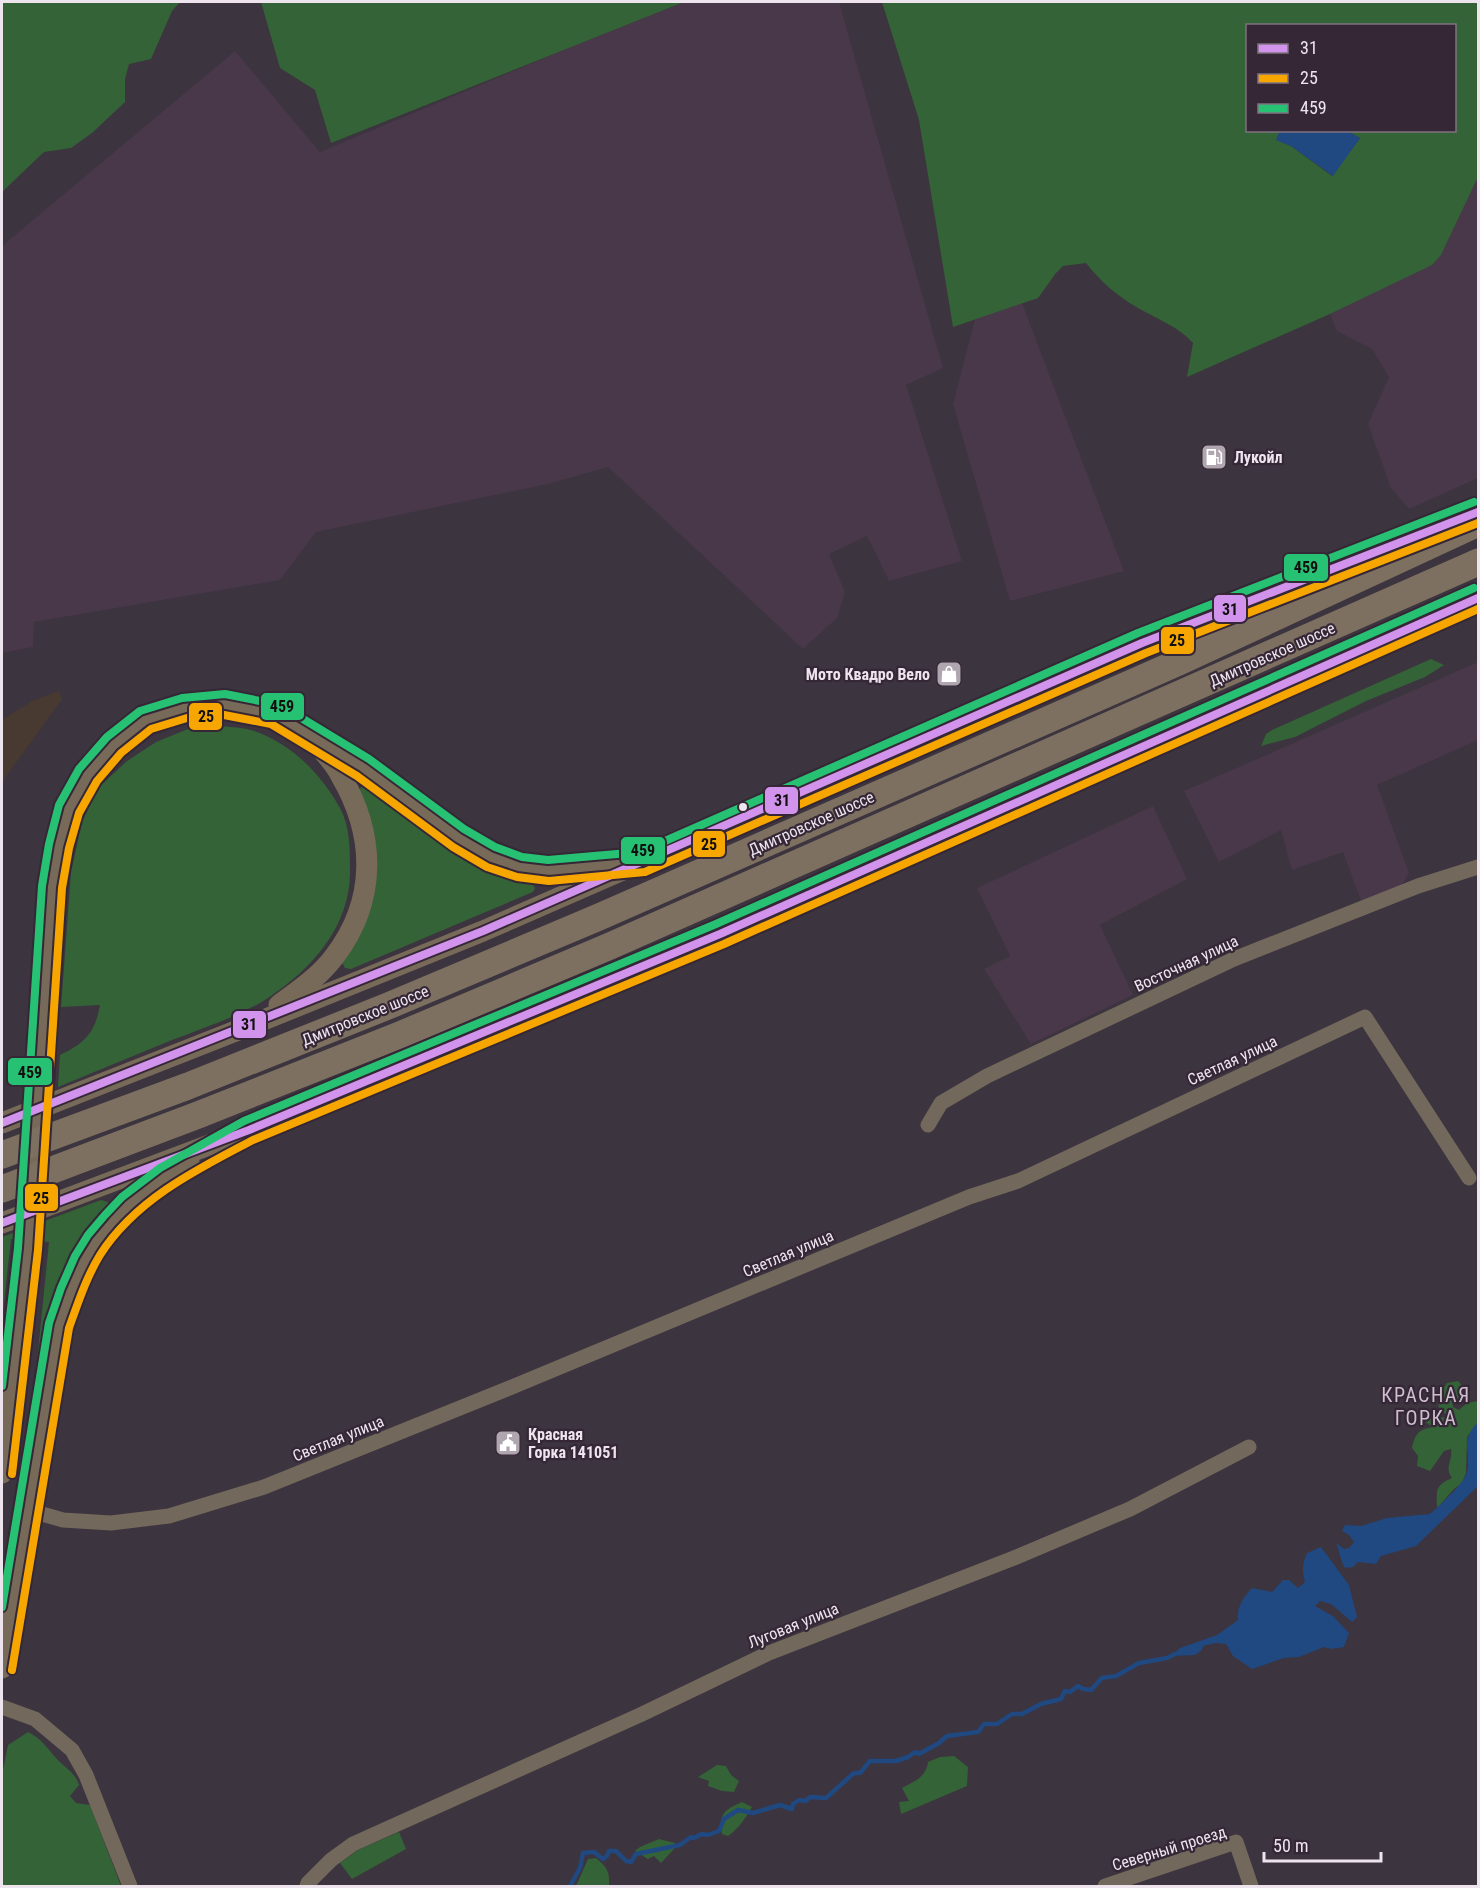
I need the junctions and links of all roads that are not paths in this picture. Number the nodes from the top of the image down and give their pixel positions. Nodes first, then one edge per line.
1 (1479, 512) edge
2 (1479, 523) edge
3 (1479, 562) edge
4 (1479, 598) edge
5 (310, 734) junction
6 (643, 862) junction
7 (1479, 867) edge
8 (251, 1025) junction
9 (2, 1123) edge
10 (928, 1125) dead end
11 (249, 1130) junction
12 (2, 1155) edge
13 (1469, 1178) dead end
14 (2, 1189) edge
15 (2, 1223) edge
16 (1249, 1447) dead end
17 (2, 1471) edge
18 (28, 1510) junction
19 (2, 1668) edge
20 (2, 1707) edge
21 (130, 1887) edge
22 (307, 1887) edge
23 (1105, 1887) edge
24 (1251, 1887) edge

1 - 6 main road
2 - 12 highway, Дмитровское шоссе
3 - 14 highway, Дмитровское шоссе
4 - 11 main road
5 - 6 main road
5 - 8 main road
5 - 17 main road
6 - 8 main road
7 - 10 street, Восточная улица
8 - 9 main road
11 - 15 main road
11 - 18 main road
13 - 18 street, Светлая улица
16 - 22 street, Луговая улица
18 - 19 main road
20 - 21 street
23 - 24 street, Северный проезд

